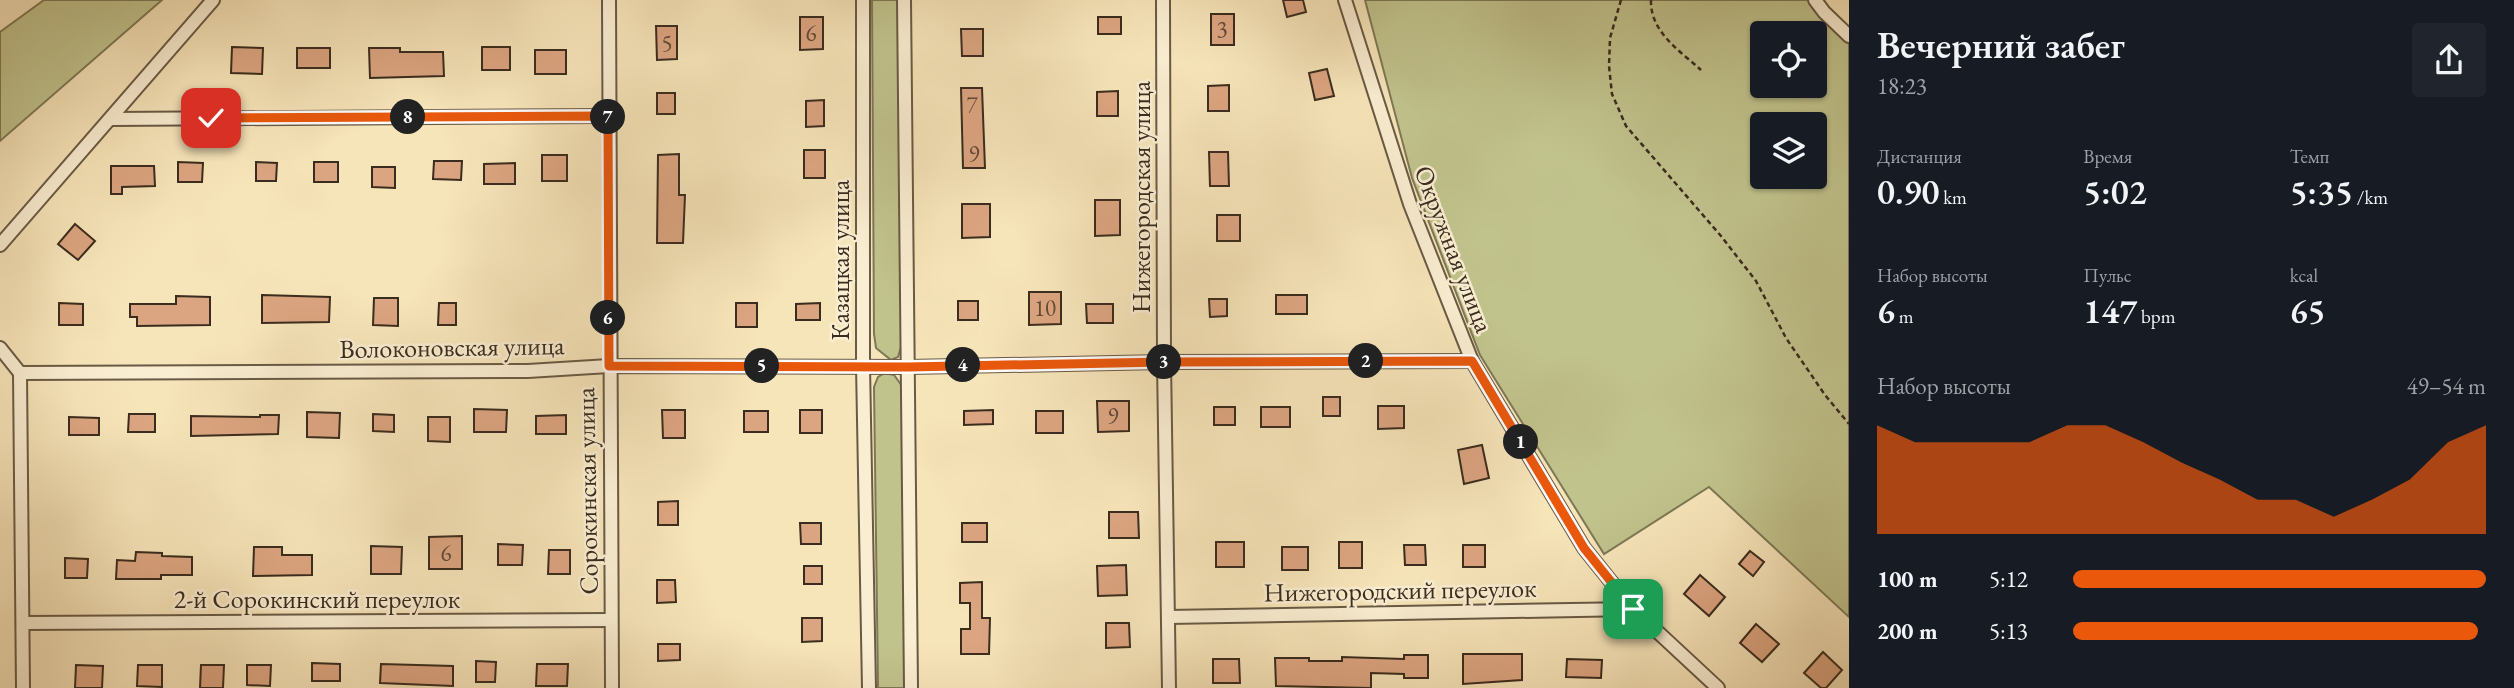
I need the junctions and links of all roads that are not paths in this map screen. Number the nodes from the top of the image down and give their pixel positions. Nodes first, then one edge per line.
1 (213, 0) edge
2 (609, 0) edge
3 (863, 0) edge
4 (904, 0) edge
5 (1163, 0) edge
6 (1345, 0) edge
7 (1815, 0) edge
8 (1849, 36) edge
9 (608, 116) junction
10 (111, 119) junction
11 (0, 245) edge
12 (0, 348) edge
13 (1472, 361) junction
14 (1164, 362) junction
15 (609, 366) junction
16 (863, 366) junction
17 (908, 367) junction
18 (20, 373) junction
19 (1633, 609) junction
20 (1168, 617) junction
21 (611, 621) junction
22 (23, 623) junction
23 (23, 688) edge
24 (612, 688) edge
25 (869, 688) edge
26 (911, 688) edge
27 (1169, 688) edge
28 (1718, 688) edge

1 - 10 street
2 - 9 street, Сорокинская улица
3 - 16 street, Казацкая улица
4 - 17 street
5 - 14 street, Нижегородская улица
6 - 13 street, Окружная улица
7 - 8 street
9 - 10 street
9 - 15 street, Сорокинская улица
10 - 11 street
12 - 18 street
13 - 14 street, Волоконовская улица
13 - 19 street, Окружная улица
14 - 17 street, Волоконовская улица
14 - 20 street, Нижегородская улица
15 - 16 street, Волоконовская улица
15 - 18 street, Волоконовская улица
15 - 21 street, Сорокинская улица
16 - 17 street, Волоконовская улица
16 - 25 street, Казацкая улица
17 - 26 street
18 - 22 street
19 - 20 street, Нижегородский переулок
19 - 28 street, Окружная улица
20 - 27 street, Нижегородская улица
21 - 22 street, 2-й Сорокинский переулок
21 - 24 street, Сорокинская улица
22 - 23 street

